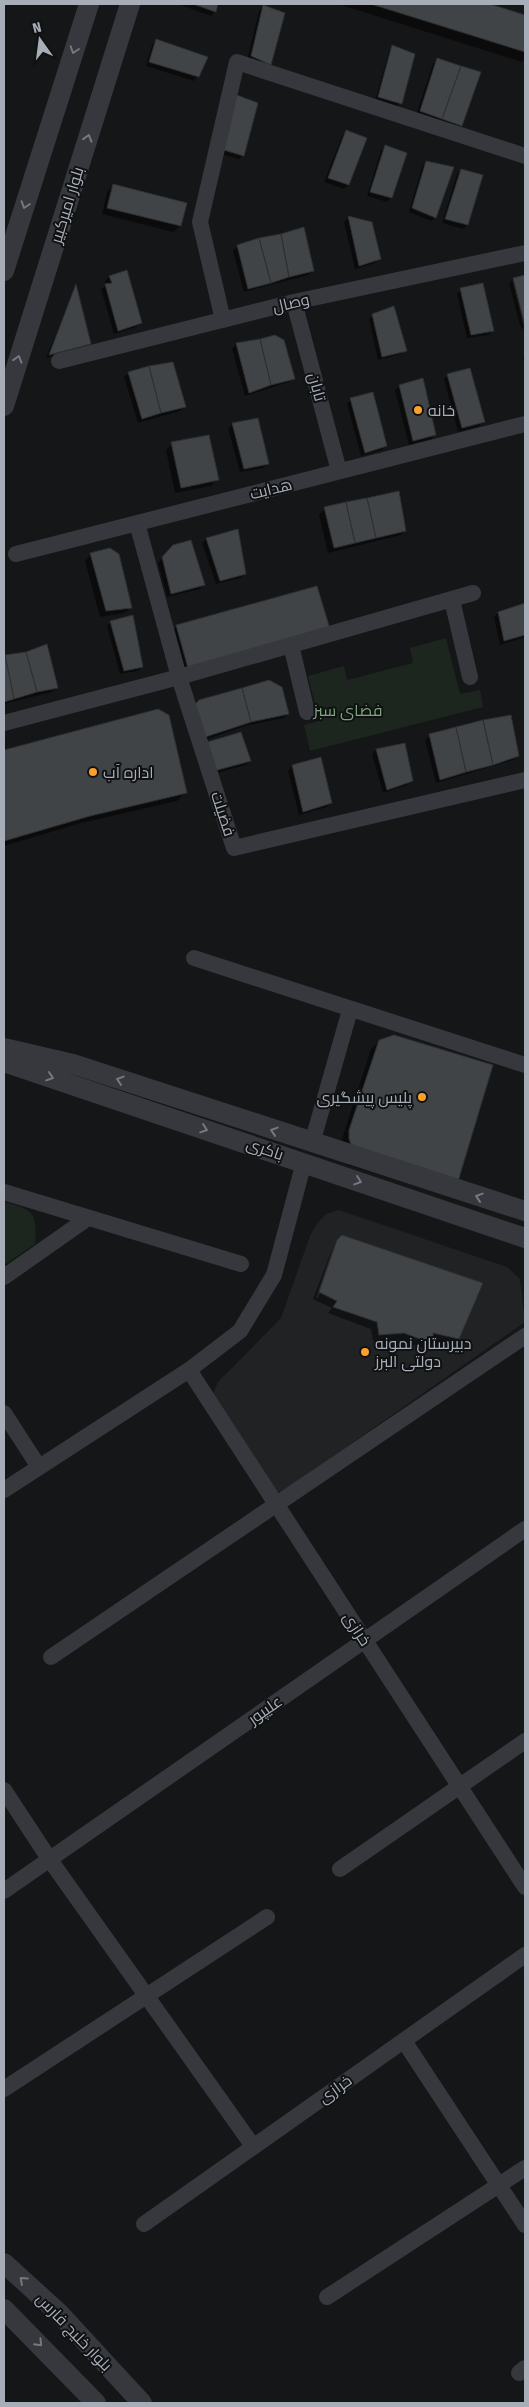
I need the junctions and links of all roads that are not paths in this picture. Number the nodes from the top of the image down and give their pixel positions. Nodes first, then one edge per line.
1 (89, 4) edge
2 (130, 4) edge
3 (525, 156) edge
4 (525, 254) edge
5 (4, 271) edge
6 (294, 302) junction
7 (223, 320) junction
8 (59, 361) dead end
9 (4, 406) edge
10 (525, 424) edge
11 (339, 472) junction
12 (137, 523) junction
13 (16, 554) dead end
14 (473, 594) dead end
15 (452, 600) junction
16 (291, 645) junction
17 (179, 677) junction
18 (470, 677) dead end
19 (307, 712) dead end
20 (4, 723) edge
21 (525, 780) edge
22 (194, 958) dead end
23 (350, 1010) junction
24 (4, 1048) edge
25 (4, 1062) edge
26 (525, 1065) edge
27 (312, 1143) junction
28 (304, 1162) junction
29 (4, 1192) edge
30 (525, 1211) edge
31 (88, 1218) junction
32 (525, 1238) edge
33 (241, 1264) dead end
34 (4, 1276) edge
35 (525, 1336) edge
36 (189, 1370) junction
37 (4, 1413) edge
38 (39, 1467) junction
39 (4, 1490) edge
40 (277, 1505) junction
41 (525, 1529) edge
42 (365, 1641) junction
43 (51, 1656) dead end
44 (525, 1741) edge
45 (459, 1785) junction
46 (4, 1790) edge
47 (50, 1860) junction
48 (340, 1869) dead end
49 (525, 1888) edge
50 (4, 1892) edge
51 (267, 1917) dead end
52 (525, 1955) edge
53 (146, 1996) junction
54 (404, 2041) junction
55 (4, 2089) edge
56 (253, 2146) junction
57 (525, 2168) edge
58 (499, 2186) junction
59 (144, 2224) dead end
60 (525, 2225) edge
61 (4, 2263) edge
62 (327, 2298) dead end
63 (4, 2309) edge
64 (96, 2403) edge
65 (142, 2403) edge

1 -> 5 street
9 -> 2 street, بلوار امیرکبیر
3 - 7 street
4 - 6 street, وصال
6 - 7 street, وصال
6 - 11 street, تابان
7 - 8 street, وصال
10 - 11 street, هدایت
11 - 12 street, هدایت
12 - 13 street, هدایت
12 - 17 street, فضیلت
14 - 15 street
15 - 16 street
15 - 18 street
16 - 17 street
16 - 19 street
17 - 20 street
17 - 21 street, فضیلت
22 - 23 street
23 - 26 street
23 - 27 street
27 -> 24 street, باکری
25 -> 28 street, باکری
27 - 28 street
30 -> 27 street, باکری
28 -> 32 street, باکری
28 - 36 street
29 - 31 street
31 - 33 street
31 - 34 street
35 - 40 street
36 - 38 street
36 - 40 street, خرازی
37 - 38 street
38 - 39 street
40 - 42 street, خرازی
40 - 43 street
41 - 42 street, علیپور
42 - 45 street, خرازی
42 - 47 street, علیپور
44 - 45 street
45 - 48 street
45 - 49 street, خرازی
46 - 47 street
47 - 50 street, علیپور
47 - 53 street
51 - 53 street
52 - 54 street, خرازی
53 - 55 street
53 - 56 street
54 - 56 street, خرازی
54 - 58 street
56 - 59 street, خرازی
57 - 58 street
58 - 60 street
58 - 62 street
65 -> 61 street, بلوار خلیج فارس
63 -> 64 street, بلوار خلیج فارس

